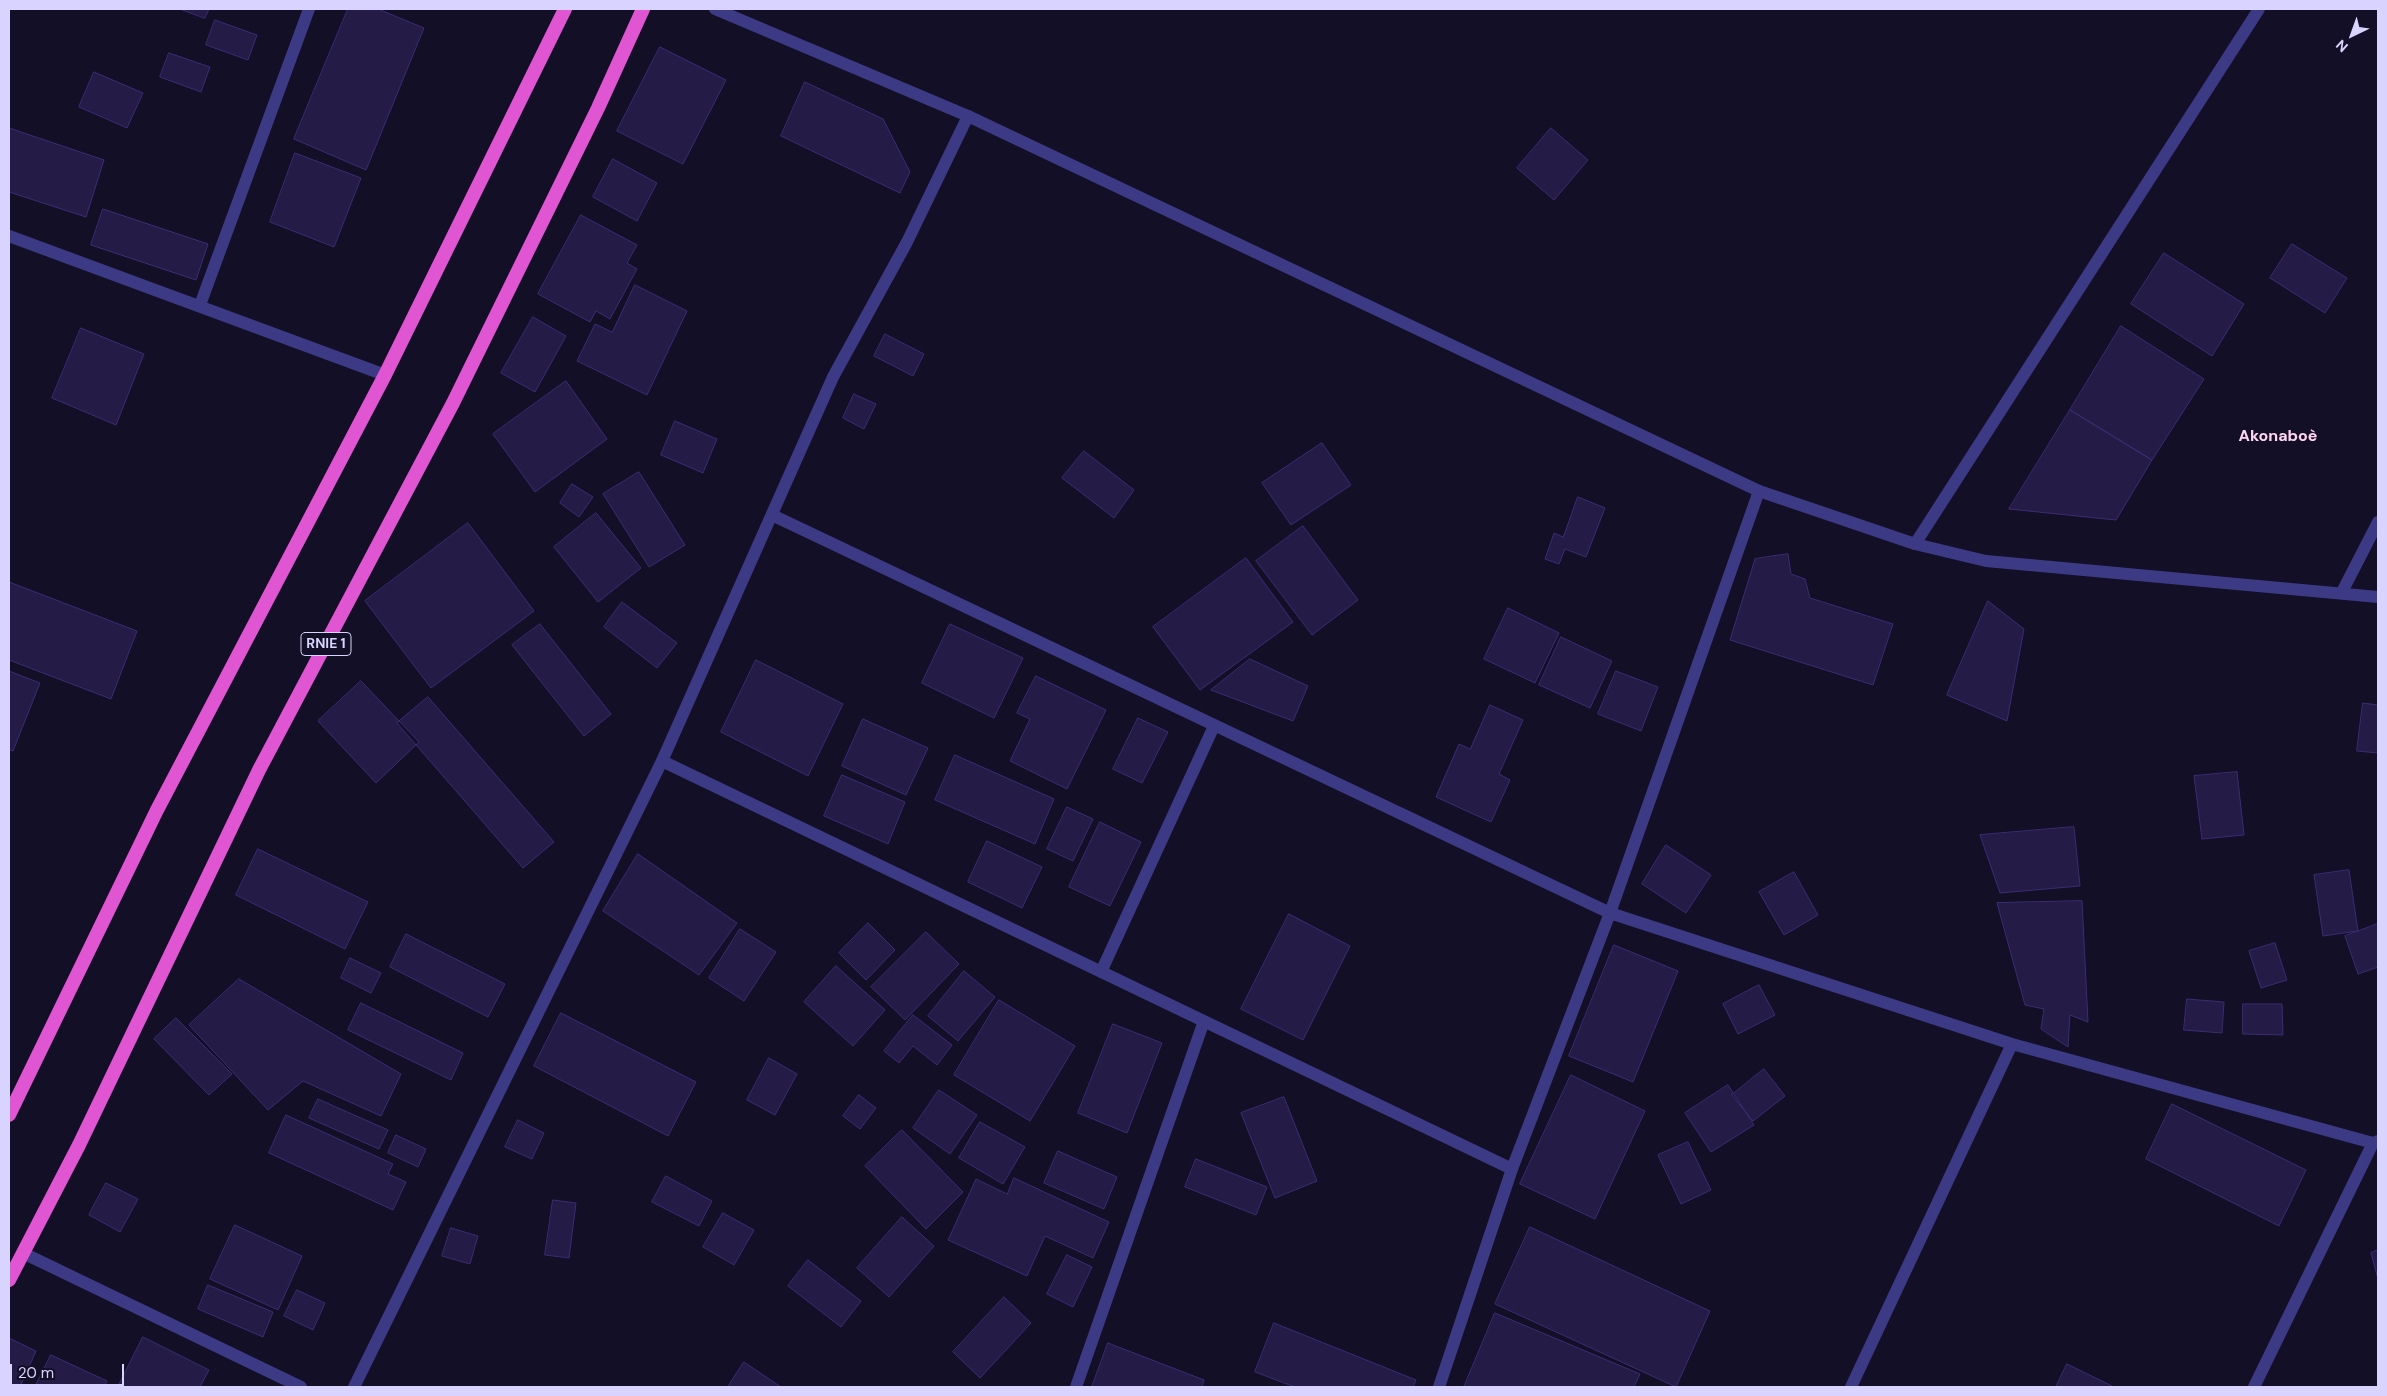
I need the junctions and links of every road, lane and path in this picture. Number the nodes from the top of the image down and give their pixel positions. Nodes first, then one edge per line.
1 (309, 9) edge
2 (566, 9) edge
3 (643, 9) edge
4 (715, 9) edge
5 (2259, 9) edge
6 (968, 116) junction
7 (9, 236) edge
8 (200, 305) junction
9 (385, 375) junction
10 (1759, 491) junction
11 (772, 515) junction
12 (2378, 522) edge
13 (1915, 544) junction
14 (2342, 592) junction
15 (2378, 597) edge
16 (1214, 726) junction
17 (662, 761) junction
18 (1610, 913) junction
19 (1101, 972) junction
20 (1204, 1021) junction
21 (2012, 1044) junction
22 (9, 1114) edge
23 (2376, 1142) edge
24 (1512, 1169) junction
25 (23, 1253) junction
26 (9, 1280) edge
27 (301, 1387) edge
28 (354, 1387) edge
29 (1076, 1387) edge
30 (1439, 1387) edge
31 (1851, 1387) edge
32 (2254, 1387) edge

1 - 8 street
2 - 9 highway
3 - 25 highway, RNIE 1
4 - 6 street
5 - 13 street
6 - 10 street
6 - 11 street
7 - 8 street
8 - 9 street
9 - 22 highway
10 - 13 street
10 - 18 street
11 - 16 street
11 - 17 street
12 - 14 street
13 - 14 street
14 - 15 street
16 - 18 street
16 - 19 street
17 - 19 street
17 - 28 street
18 - 21 street
18 - 24 street
19 - 20 street
20 - 24 street
20 - 29 street
21 - 23 street
21 - 31 street
23 - 32 street
24 - 30 street
25 - 26 highway, RNIE 1
25 - 27 street

